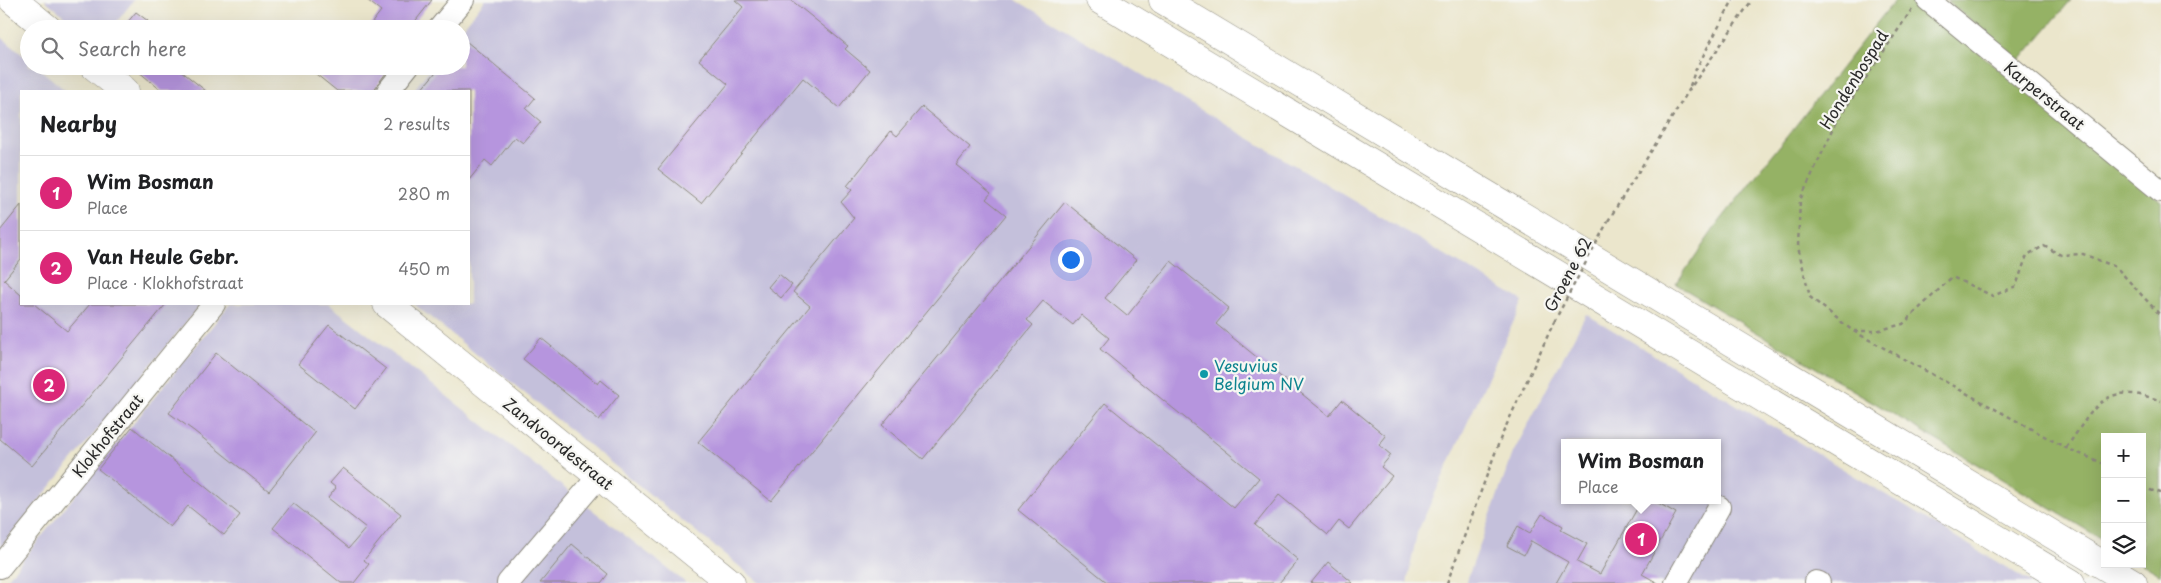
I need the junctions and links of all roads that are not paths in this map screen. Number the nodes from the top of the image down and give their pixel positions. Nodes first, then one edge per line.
1 (13, 0) edge
2 (463, 0) edge
3 (1100, 0) edge
4 (1163, 0) edge
5 (1928, 0) edge
6 (37, 20) edge
7 (446, 20) edge
8 (105, 75) edge
9 (401, 75) edge
10 (124, 90) edge
11 (389, 90) edge
12 (2161, 191) edge
13 (213, 305) edge
14 (387, 305) edge
15 (599, 476) junction
16 (1719, 507) dead end
17 (0, 567) edge
18 (508, 583) edge
19 (731, 583) edge
20 (1676, 583) edge
21 (2071, 583) edge
22 (2133, 583) edge

1 - 6 main road
2 - 7 street
3 - 21 main road
4 - 22 main road
5 - 12 street, Karperstraat
8 - 10 main road
9 - 11 street
13 - 17 street, Klokhofstraat
14 - 15 main road, Zandvoordestraat
15 - 18 street
15 - 19 main road, Zandvoordestraat
16 - 20 street

